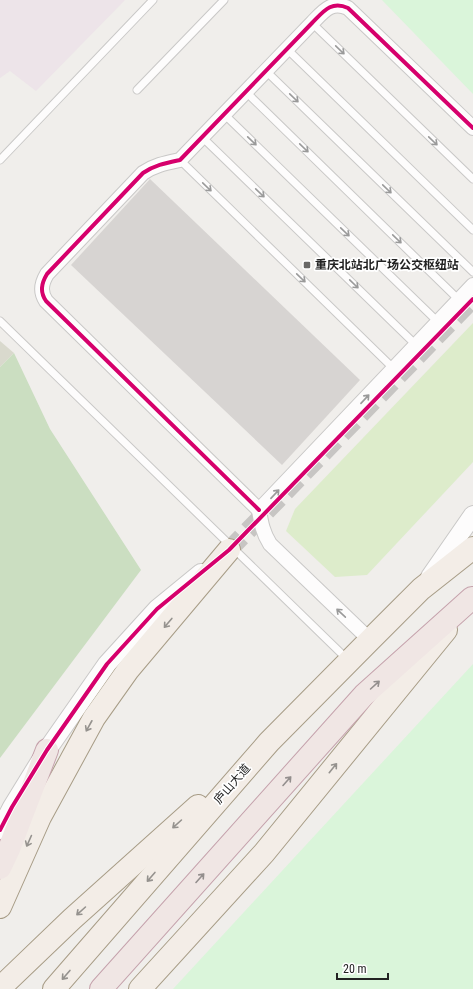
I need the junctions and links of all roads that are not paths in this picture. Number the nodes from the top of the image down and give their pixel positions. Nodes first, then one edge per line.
1 (153, 0) edge
2 (224, 0) edge
3 (312, 23) junction
4 (287, 49) junction
5 (266, 71) junction
6 (137, 90) dead end
7 (246, 92) junction
8 (224, 114) junction
9 (473, 128) edge
10 (202, 137) junction
11 (0, 160) edge
12 (180, 160) junction
13 (473, 179) edge
14 (473, 230) edge
15 (473, 272) edge
16 (473, 285) edge
17 (459, 300) junction
18 (0, 321) edge
19 (438, 322) junction
20 (416, 345) junction
21 (394, 369) junction
22 (259, 510) junction
23 (473, 515) edge
24 (473, 548) edge
25 (229, 550) joint
26 (422, 589) junction
27 (473, 597) edge
28 (370, 640) junction
29 (349, 661) junction
30 (269, 742) junction
31 (47, 750) junction
32 (0, 830) edge
33 (264, 853) junction
34 (0, 868) edge
35 (0, 907) edge
36 (0, 988) edge
37 (54, 989) edge
38 (101, 989) edge
39 (140, 989) edge
40 (158, 989) edge

1 - 11 lane
2 - 6 lane
3 - 4 street
3 - 9 street
3 -> 13 lane
4 - 5 street
4 - 14 lane
5 - 7 street
5 -> 15 lane
7 - 8 street
7 -> 17 lane
8 - 10 street
8 -> 19 lane
10 - 12 street
10 -> 20 lane
12 -> 21 lane
12 - 22 street
16 - 17 street
17 - 19 street
18 - 29 lane
19 - 20 street
20 - 21 street
22 -> 21 street
28 -> 22 street
23 - 26 street, 庐山大道
24 - 26 main road, 庐山大道
25 - 31 street
25 -> 35 main road
26 - 28 main road, 庐山大道
33 -> 27 main road
38 -> 27 highway
28 - 29 main road, 庐山大道
29 - 30 main road, 庐山大道
30 -> 36 main road
30 -> 37 main road, 庐山大道
31 - 32 street
31 - 34 highway
33 - 39 main road
33 - 40 main road

